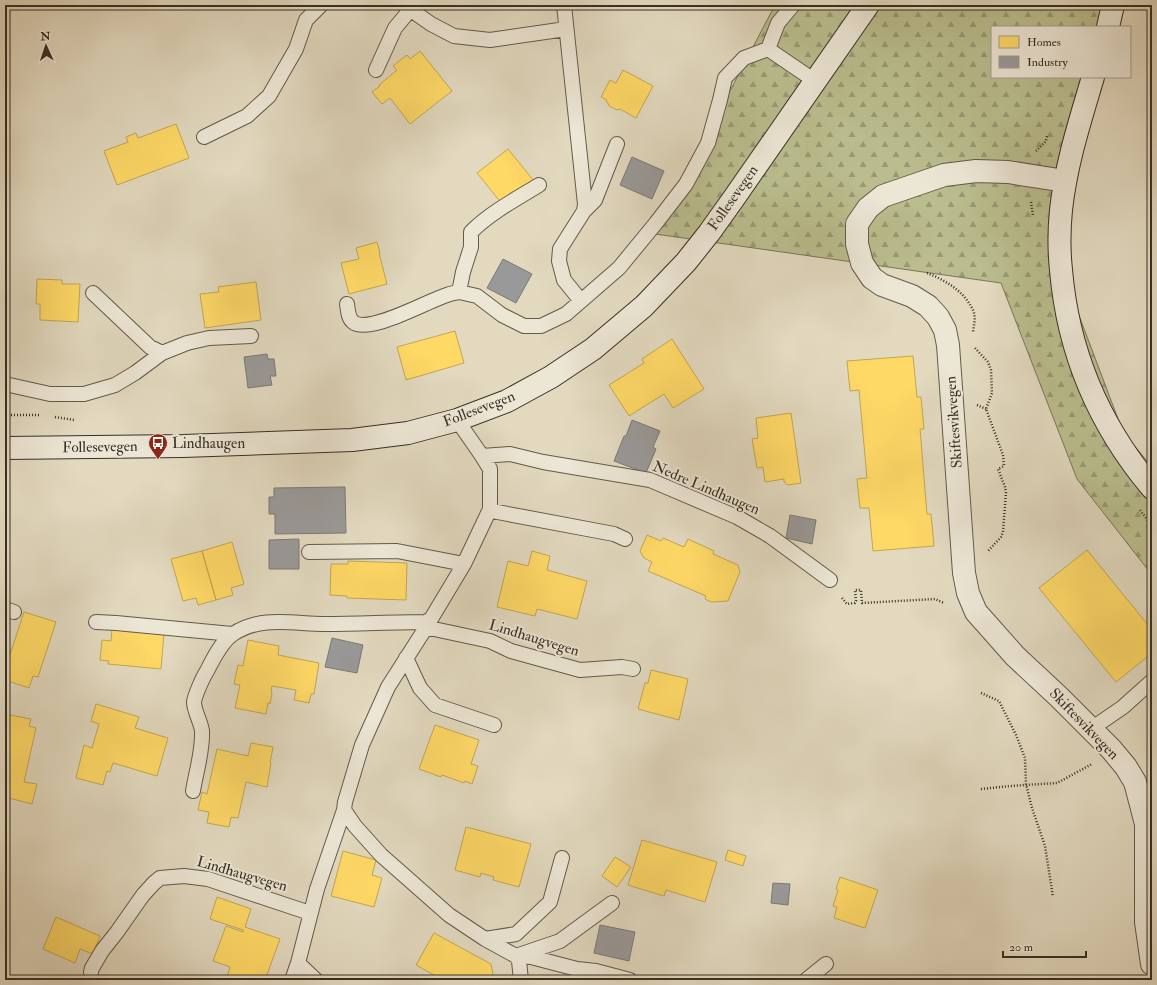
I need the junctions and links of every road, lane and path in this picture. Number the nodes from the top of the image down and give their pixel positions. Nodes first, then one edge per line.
1 (321, 5) edge
2 (564, 5) edge
3 (793, 5) edge
4 (868, 5) edge
5 (1113, 5) edge
6 (407, 7) edge
7 (1108, 26) edge
8 (566, 30) junction
9 (768, 49) junction
10 (376, 70) dead end
11 (1093, 78) edge
12 (815, 81) junction
13 (1048, 135) dead end
14 (204, 137) dead end
15 (617, 144) dead end
16 (1030, 152) dead end
17 (1065, 181) junction
18 (539, 185) dead end
19 (584, 211) junction
20 (459, 292) junction
21 (93, 293) dead end
22 (581, 301) junction
23 (347, 304) dead end
24 (251, 336) dead end
25 (162, 353) junction
26 (5, 384) edge
27 (5, 415) edge
28 (47, 415) dead end
29 (54, 417) dead end
30 (456, 420) junction
31 (76, 421) dead end
32 (5, 448) edge
33 (482, 456) junction
34 (1152, 488) edge
35 (490, 509) junction
36 (625, 540) dead end
37 (309, 552) dead end
38 (464, 564) junction
39 (830, 580) dead end
40 (856, 601) dead end
41 (944, 603) dead end
42 (96, 622) dead end
43 (427, 624) junction
44 (232, 634) junction
45 (406, 658) junction
46 (633, 668) dead end
47 (1152, 681) edge
48 (981, 693) dead end
49 (494, 725) dead end
50 (1091, 729) junction
51 (1095, 763) dead end
52 (1026, 784) junction
53 (980, 789) dead end
54 (193, 791) dead end
55 (344, 810) junction
56 (1149, 828) edge
57 (562, 858) dead end
58 (1053, 896) dead end
59 (612, 902) dead end
60 (310, 913) junction
61 (485, 939) junction
62 (516, 956) junction
63 (298, 963) junction
64 (826, 964) dead end
65 (1152, 964) edge
66 (91, 972) dead end
67 (292, 980) edge
68 (316, 980) edge
69 (521, 980) edge
70 (630, 980) edge
71 (806, 980) edge

1 - 14 lane
2 - 8 lane
3 - 9 lane
4 - 12 main road, Follesevegen
5 - 7 main road
6 - 8 lane
6 - 10 lane
8 - 19 lane
9 - 12 lane
9 - 22 lane
11 - 17 main road
12 - 30 main road, Follesevegen
13 - 16 path
15 - 19 lane
17 - 34 main road
17 - 50 main road, Skiftesvikvegen
18 - 20 lane
19 - 22 lane
20 - 22 lane
20 - 23 lane
21 - 25 lane
24 - 25 lane
25 - 26 lane
27 - 28 path
29 - 31 path
30 - 32 main road, Follesevegen
30 - 33 lane
33 - 35 lane
33 - 39 lane, Nedre Lindhaugen
35 - 36 lane
35 - 38 lane
37 - 38 lane
38 - 43 lane
40 - 41 path
42 - 44 lane
43 - 44 lane, Lindhaugvegen
43 - 45 lane
43 - 46 lane, Lindhaugvegen
44 - 54 lane
45 - 49 lane
45 - 55 lane
47 - 50 lane
48 - 52 path
50 - 56 main road, Skiftesvikvegen
51 - 52 path
52 - 53 path
52 - 58 path
55 - 60 lane
55 - 61 lane
56 - 65 main road, Skiftesvikvegen
57 - 61 lane
59 - 62 lane
60 - 63 lane
60 - 66 lane, Lindhaugvegen
61 - 62 lane
62 - 69 lane
62 - 70 lane
63 - 67 lane
63 - 68 lane
64 - 71 lane

